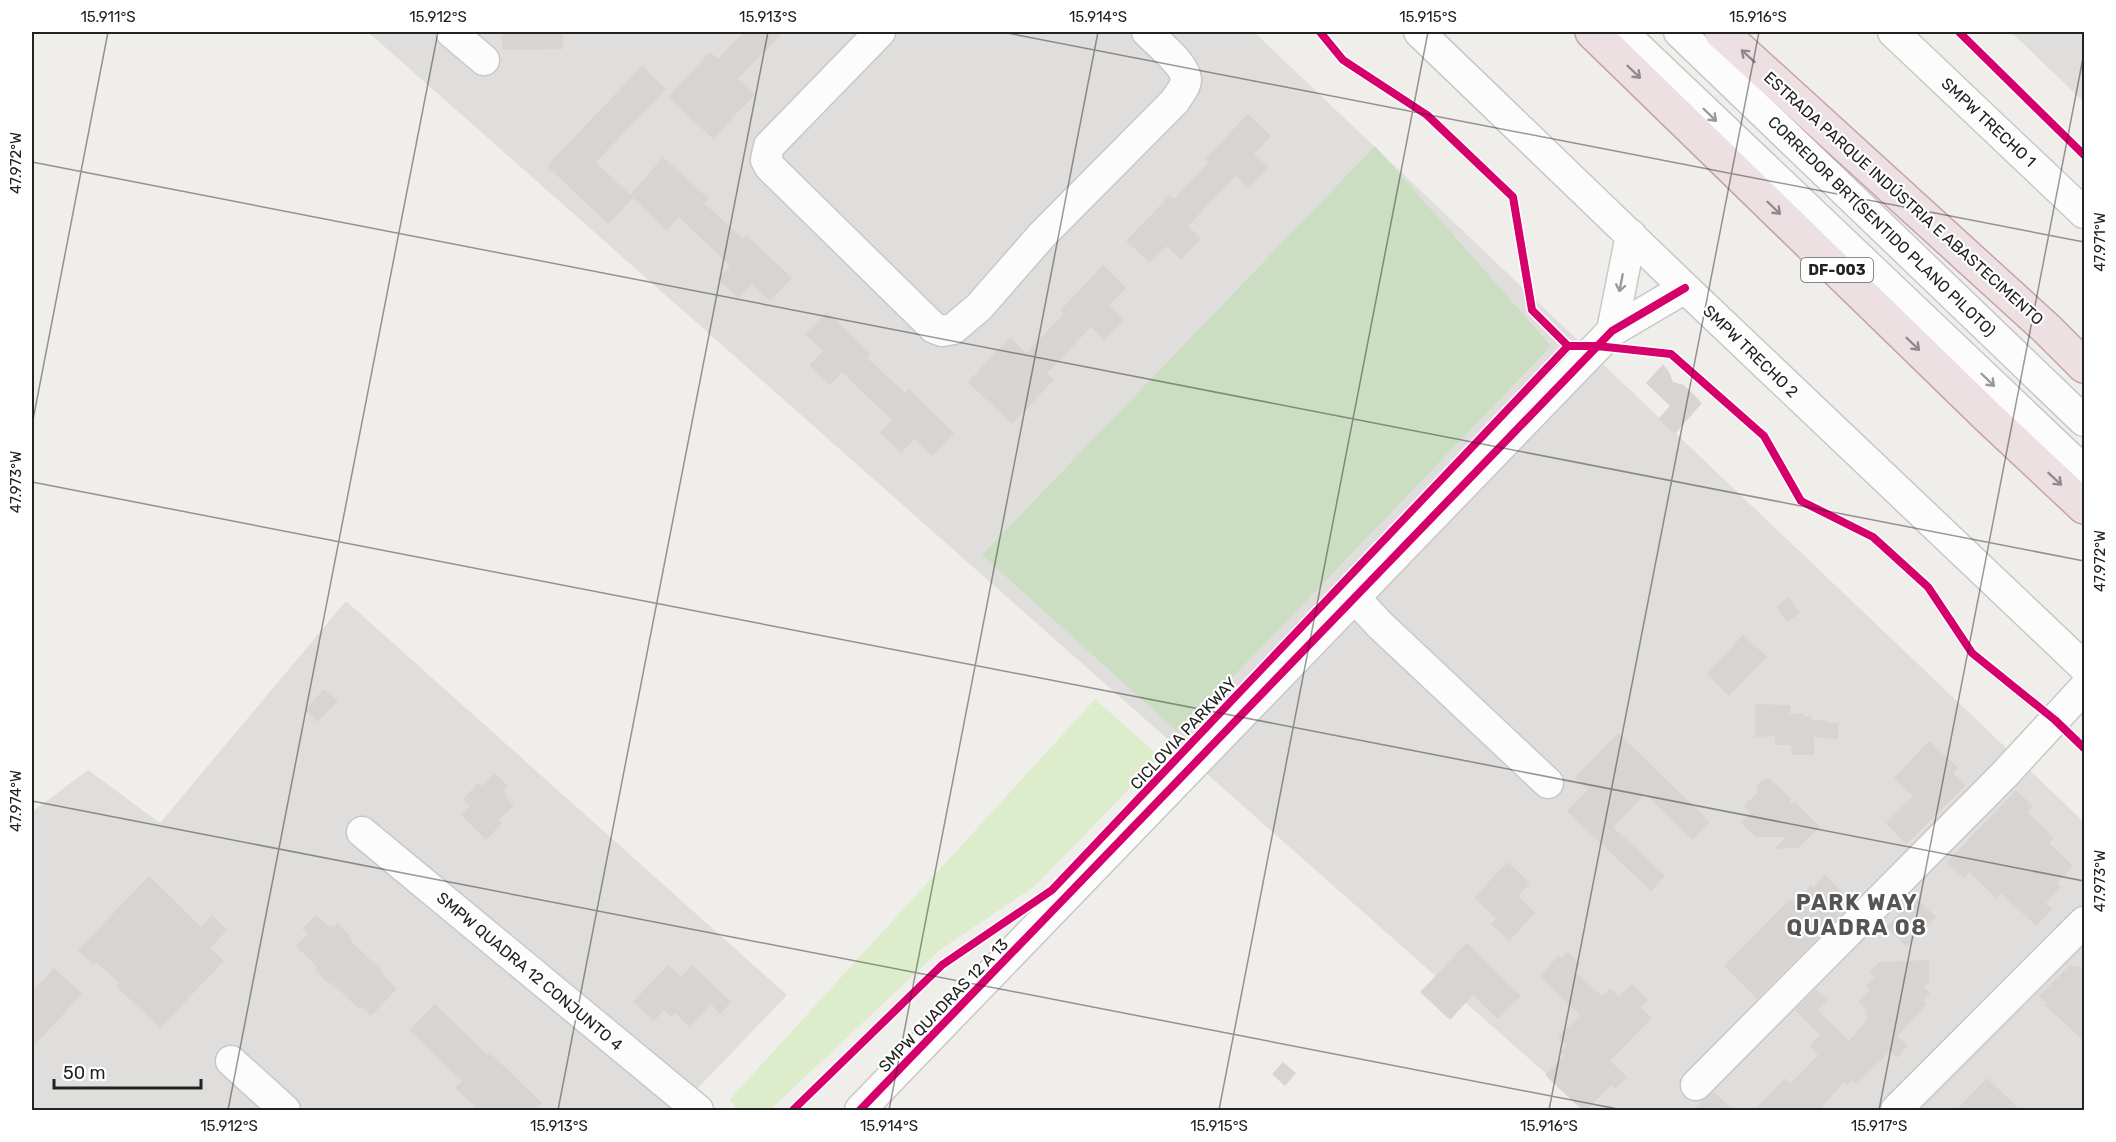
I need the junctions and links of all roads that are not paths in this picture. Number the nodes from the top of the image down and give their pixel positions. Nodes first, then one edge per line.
1 (451, 32) edge
2 (880, 32) edge
3 (1147, 32) edge
4 (1419, 32) edge
5 (1592, 32) edge
6 (1622, 32) edge
7 (1679, 32) edge
8 (1721, 32) edge
9 (1895, 32) edge
10 (484, 60) dead end
11 (2085, 213) edge
12 (1630, 235) junction
13 (1685, 288) junction
14 (1612, 331) junction
15 (2085, 366) edge
16 (2085, 421) edge
17 (2085, 471) edge
18 (2085, 507) edge
19 (1355, 598) junction
20 (2085, 668) edge
21 (2085, 688) edge
22 (1548, 783) dead end
23 (362, 832) dead end
24 (2085, 922) edge
25 (231, 1061) dead end
26 (1696, 1085) dead end
27 (285, 1110) edge
28 (698, 1110) edge
29 (860, 1110) edge
30 (1896, 1110) edge

1 - 10 street
2 - 3 street
4 - 12 street, SMPW TRECHO 2
5 -> 18 highway, DF-003
6 -> 17 street
7 - 16 street, CORREDOR BRT(SENTIDO PLANO PILOTO)
15 -> 8 highway, ESTRADA PARQUE INDÚSTRIA E ABASTECIMENTO
9 - 11 street, SMPW TRECHO 1
12 - 13 street, SMPW TRECHO 2
12 -> 14 street
13 - 14 street, SMPW QUADRAS 12 A 13
13 - 20 street, SMPW TRECHO 2
14 - 19 street, SMPW QUADRAS 12 A 13
19 - 22 street
19 - 29 street, SMPW QUADRAS 12 A 13
21 - 26 street
23 - 28 street, SMPW QUADRA 12 CONJUNTO 4
24 - 30 street
25 - 27 street

